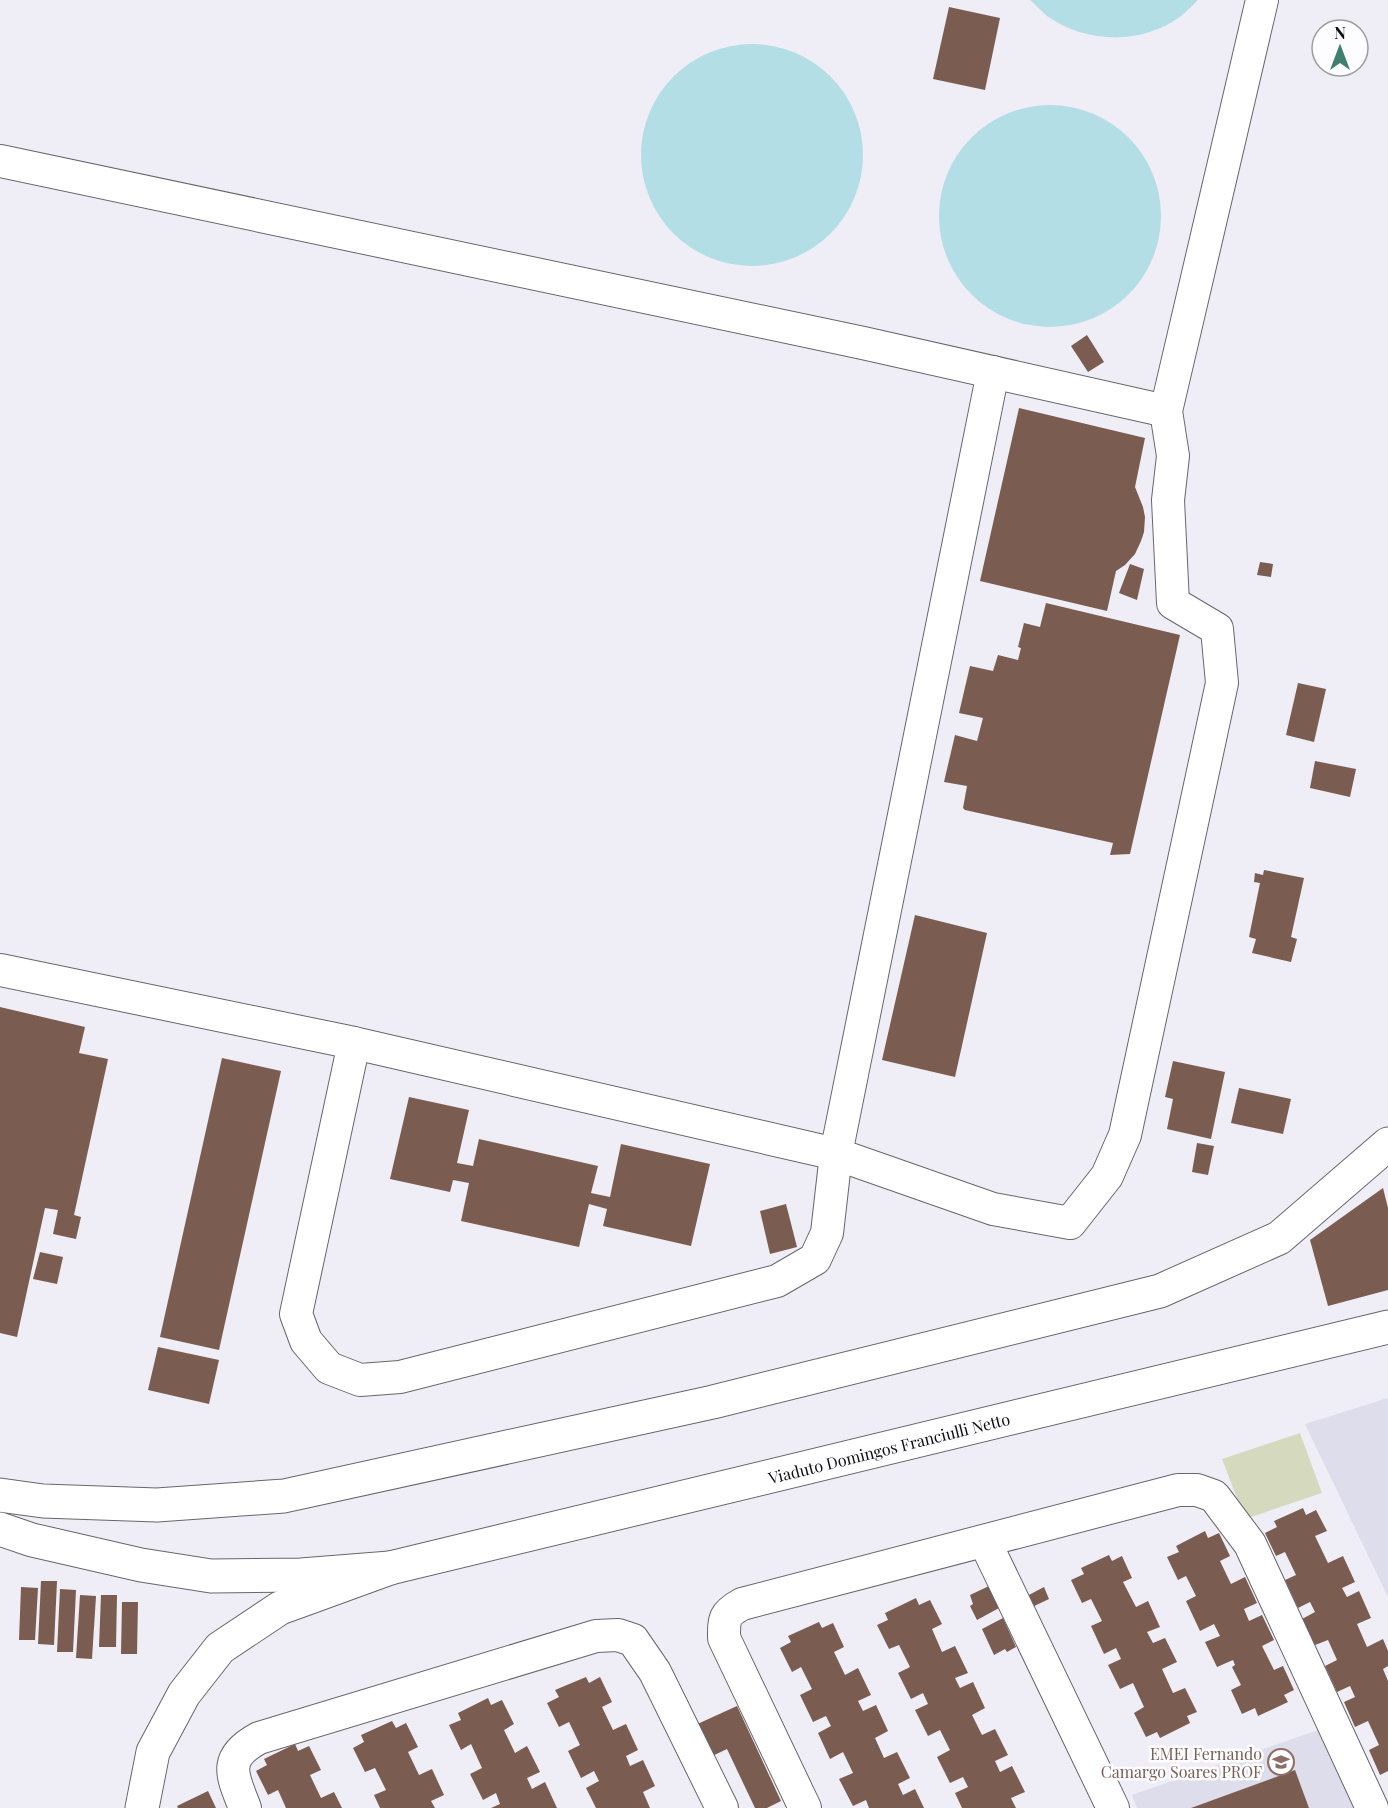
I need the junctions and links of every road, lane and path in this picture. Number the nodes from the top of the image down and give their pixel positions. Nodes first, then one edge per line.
1 (1262, 0) edge
2 (0, 161) edge
3 (993, 372) junction
4 (1166, 411) junction
5 (0, 970) edge
6 (354, 1043) junction
7 (1388, 1144) edge
8 (836, 1154) junction
9 (1388, 1327) edge
10 (0, 1495) edge
11 (0, 1528) edge
12 (985, 1542) junction
13 (390, 1568) junction
14 (142, 1808) edge
15 (245, 1808) edge
16 (722, 1808) edge
17 (805, 1808) edge
18 (1113, 1808) edge
19 (1372, 1808) edge

1 - 4 street
2 - 3 street
3 - 4 street
3 - 8 street
4 - 8 street
5 - 6 street
6 - 8 street
6 - 8 street
7 - 10 main road
9 - 13 main road, Viaduto Domingos Franciulli Netto
11 - 13 main road
12 - 17 street
12 - 18 street
12 - 19 street
13 - 14 main road
15 - 16 street

